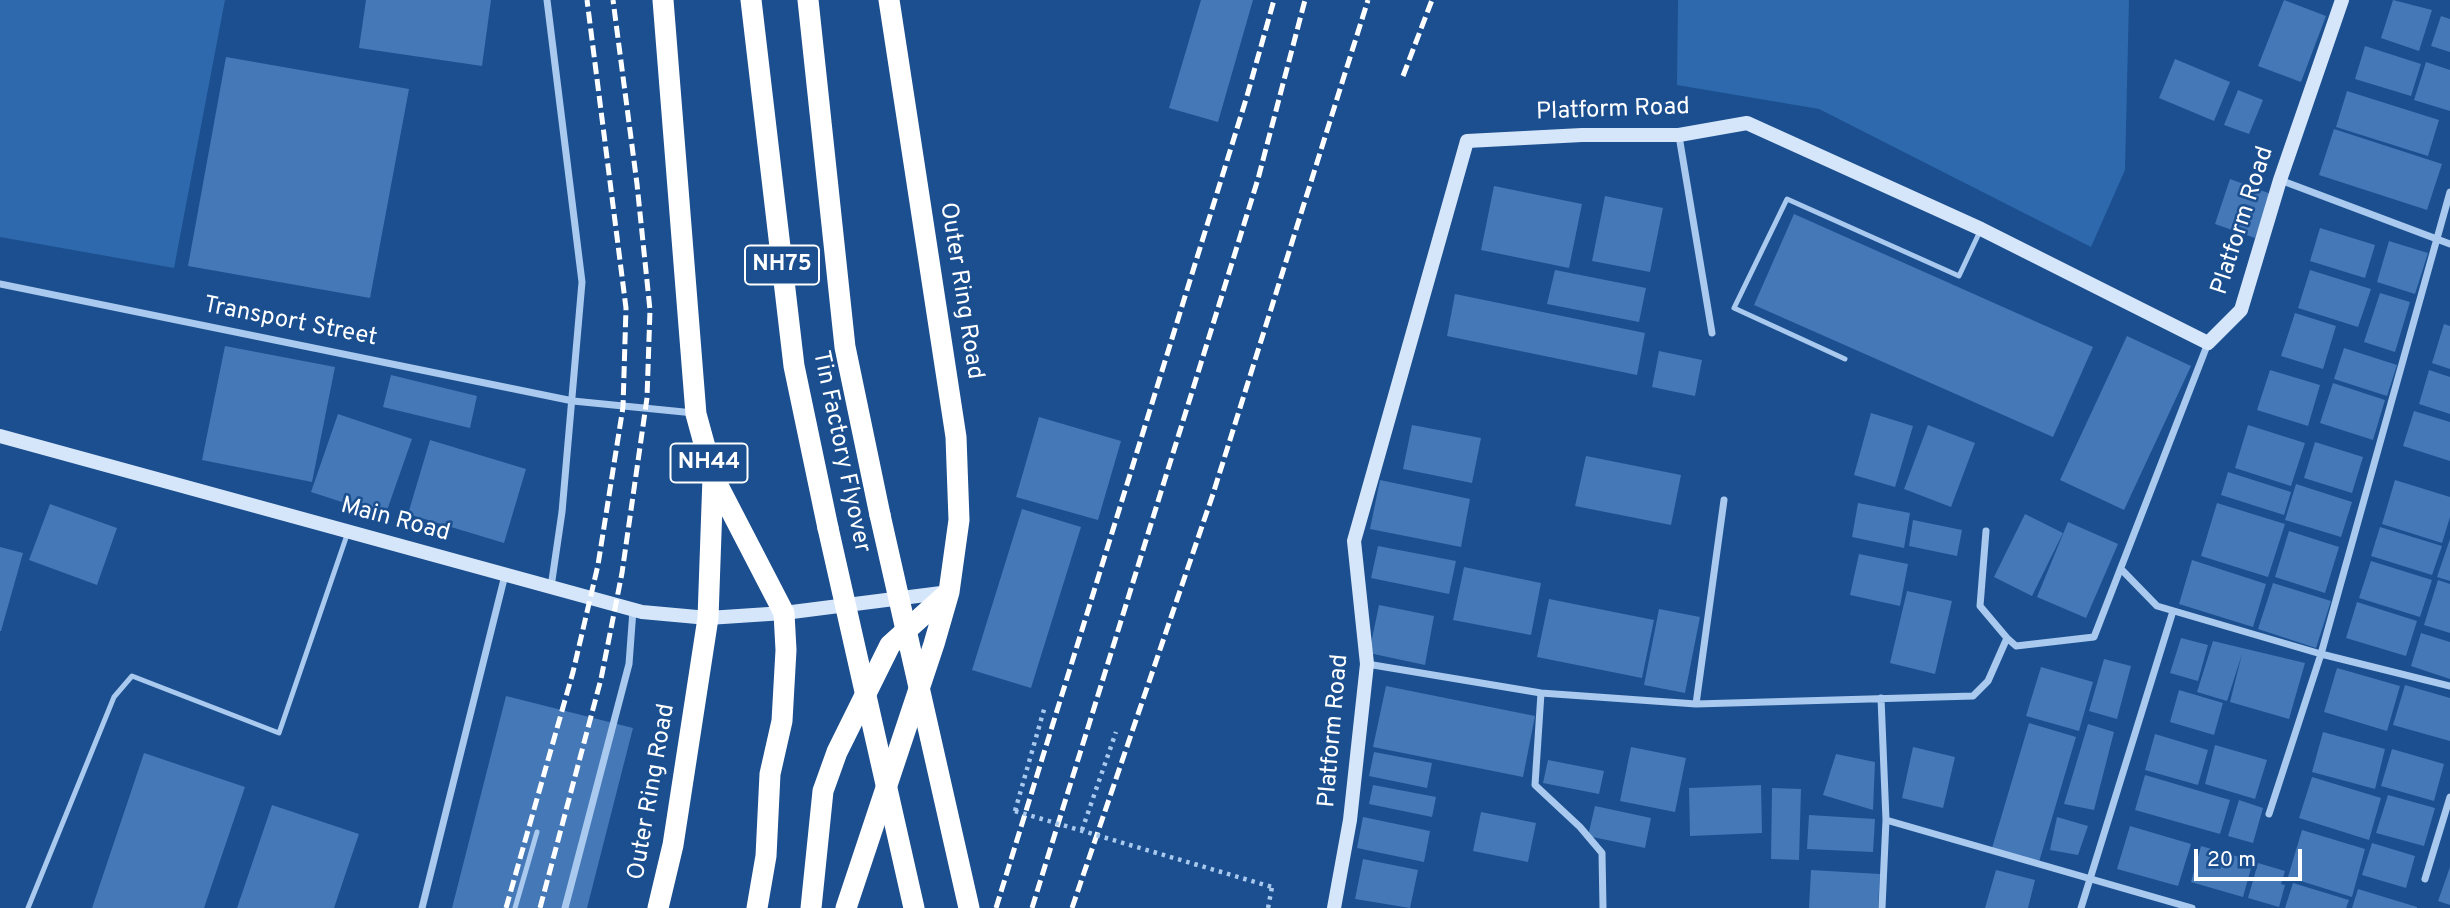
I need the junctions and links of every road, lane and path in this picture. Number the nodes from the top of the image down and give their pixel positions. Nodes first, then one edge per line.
1 (547, 0) edge
2 (663, 0) edge
3 (751, 0) edge
4 (808, 0) edge
5 (889, 0) edge
6 (2342, 0) edge
7 (1679, 135) junction
8 (2280, 180) junction
9 (2450, 192) edge
10 (1981, 229) junction
11 (2438, 239) junction
12 (2450, 244) edge
13 (0, 284) edge
14 (1712, 333) dead end
15 (2208, 343) junction
16 (1845, 359) dead end
17 (573, 401) junction
18 (696, 414) junction
19 (0, 436) edge
20 (713, 476) junction
21 (1724, 500) dead end
22 (1986, 531) dead end
23 (348, 532) junction
24 (2121, 569) junction
25 (505, 575) junction
26 (551, 588) junction
27 (949, 592) junction
28 (633, 610) junction
29 (2173, 611) junction
30 (784, 613) junction
31 (708, 618) junction
32 (2007, 638) junction
33 (2321, 654) junction
34 (1367, 664) junction
35 (2450, 686) edge
36 (1541, 693) junction
37 (1881, 698) junction
38 (1696, 704) junction
39 (1045, 706) dead end
40 (1116, 732) dead end
41 (2450, 797) edge
42 (2270, 814) dead end
43 (1886, 820) junction
44 (1082, 830) junction
45 (537, 832) dead end
46 (2091, 879) junction
47 (2425, 879) dead end
48 (28, 908) edge
49 (422, 908) edge
50 (515, 908) edge
51 (565, 908) edge
52 (658, 908) edge
53 (757, 908) edge
54 (811, 908) edge
55 (846, 908) edge
56 (914, 908) edge
57 (968, 908) edge
58 (1268, 908) edge
59 (1334, 908) edge
60 (1603, 908) edge
61 (1882, 908) edge
62 (2081, 908) edge
63 (2192, 908) edge

1 - 17 street
2 - 18 highway, Outer Ring Road / NH44
3 - 56 highway, Tin Factory Flyover / NH75, bridge
4 - 57 highway, Tin Factory Flyover / NH75, bridge
5 - 27 highway, Outer Ring Road
6 - 8 street, Platform Road
7 - 10 street, Platform Road
7 - 14 street
7 - 34 street, Platform Road
8 - 11 street
8 - 15 street, Platform Road
9 - 11 street
10 - 15 street, Platform Road
10 - 16 lane
11 - 12 street
11 - 33 street
13 - 17 street, Transport Street
15 - 24 street
17 - 18 street, Transport Street
17 - 26 street
18 - 20 highway, Outer Ring Road / NH44
19 - 23 street, Main Road
20 - 30 highway, Outer Ring Road / NH44
20 - 31 highway, Outer Ring Road
21 - 38 street
22 - 32 street
23 - 25 street, Main Road
23 - 48 lane
24 - 29 street
24 - 32 street
25 - 26 street, Main Road
25 - 49 street
26 - 28 street, Main Road
27 - 30 street, Main Road
27 - 54 highway
27 - 55 highway, Outer Ring Road
28 - 31 street, Main Road
28 - 51 street
29 - 33 street
29 - 46 street
30 - 31 street, Main Road
30 - 53 highway, Outer Ring Road / NH44
31 - 52 highway, Outer Ring Road
32 - 37 street
33 - 35 street
33 - 42 street
34 - 36 street
34 - 59 street, Platform Road
36 - 38 street
36 - 60 street
37 - 38 street
37 - 43 street
39 - 44 path, bridge
40 - 44 path
41 - 47 street
43 - 46 street
43 - 61 street
44 - 58 path, bridge
45 - 50 lane
46 - 62 street
46 - 63 street

